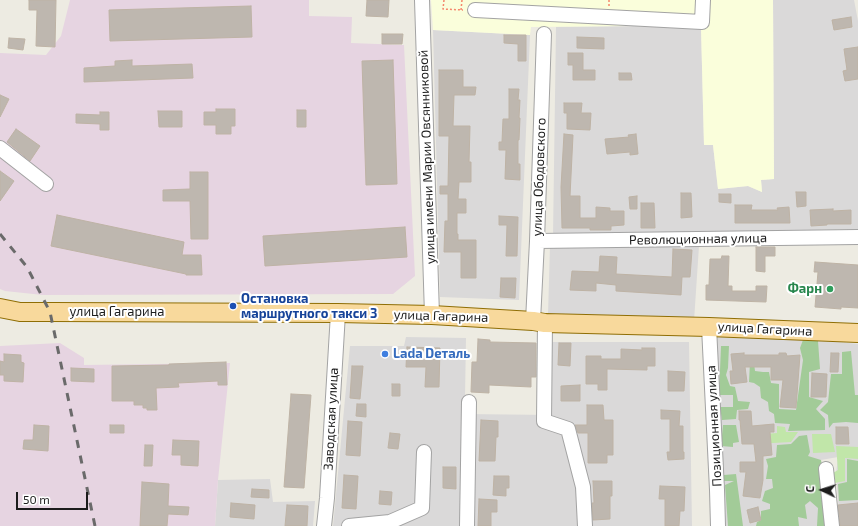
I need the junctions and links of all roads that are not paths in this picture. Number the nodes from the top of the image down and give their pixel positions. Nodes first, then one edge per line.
1 (422, 0) edge
2 (703, 0) edge
3 (468, 10) road end
4 (544, 34) dead end
5 (0, 148) edge
6 (46, 184) dead end
7 (858, 237) edge
8 (537, 241) junction
9 (0, 308) edge
10 (338, 313) junction
11 (432, 315) junction
12 (539, 322) junction
13 (709, 327) junction
14 (858, 333) edge
15 (470, 402) dead end
16 (424, 452) dead end
17 (826, 469) dead end
18 (324, 526) edge
19 (349, 526) edge
20 (467, 526) edge
21 (585, 526) edge
22 (718, 526) edge
23 (832, 526) edge

1 - 11 street, улица имени Марии Овсянниковой
2 - 3 street
4 - 8 street, улица Ободовского
5 - 6 street
7 - 8 street, Революционная улица
8 - 12 street, улица Ободовского
9 - 10 main road, улица Гагарина
10 - 11 main road, улица Гагарина
10 - 18 street, Заводская улица
11 - 12 main road, улица Гагарина
12 - 13 main road, улица Гагарина
12 - 21 street, улица Ободовского
13 - 14 main road, улица Гагарина
13 - 22 street, Позиционная улица
15 - 20 street
16 - 19 street
17 - 23 street

